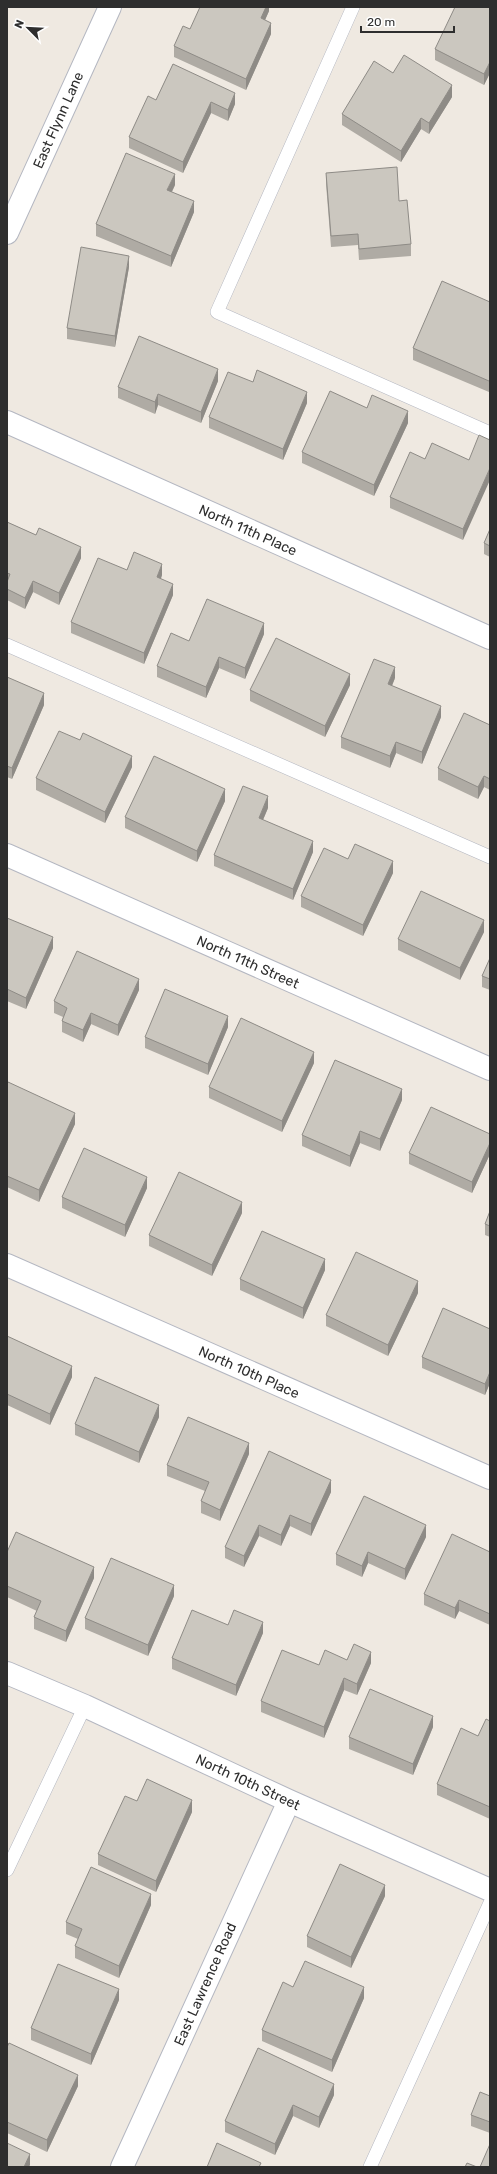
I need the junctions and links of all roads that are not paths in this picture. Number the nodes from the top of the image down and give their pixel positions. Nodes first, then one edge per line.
1 (110, 7) edge
2 (353, 7) edge
3 (7, 233) edge
4 (7, 422) edge
5 (490, 433) edge
6 (490, 638) edge
7 (7, 645) edge
8 (7, 855) edge
9 (490, 857) edge
10 (490, 1069) edge
11 (7, 1265) edge
12 (490, 1478) edge
13 (7, 1673) edge
14 (85, 1706) junction
15 (288, 1801) junction
16 (7, 1870) edge
17 (490, 1890) edge
18 (490, 1903) edge
19 (122, 2167) edge
20 (370, 2167) edge

1 - 3 street, East Flynn Lane
2 - 5 lane
4 - 6 street, North 11th Place
7 - 9 lane
8 - 10 street, North 11th Street
11 - 12 street, North 10th Place
13 - 14 street, North 10th Street
14 - 15 street, North 10th Street
14 - 16 lane
15 - 17 street, North 10th Street
15 - 19 street, East Lawrence Road
18 - 20 lane

